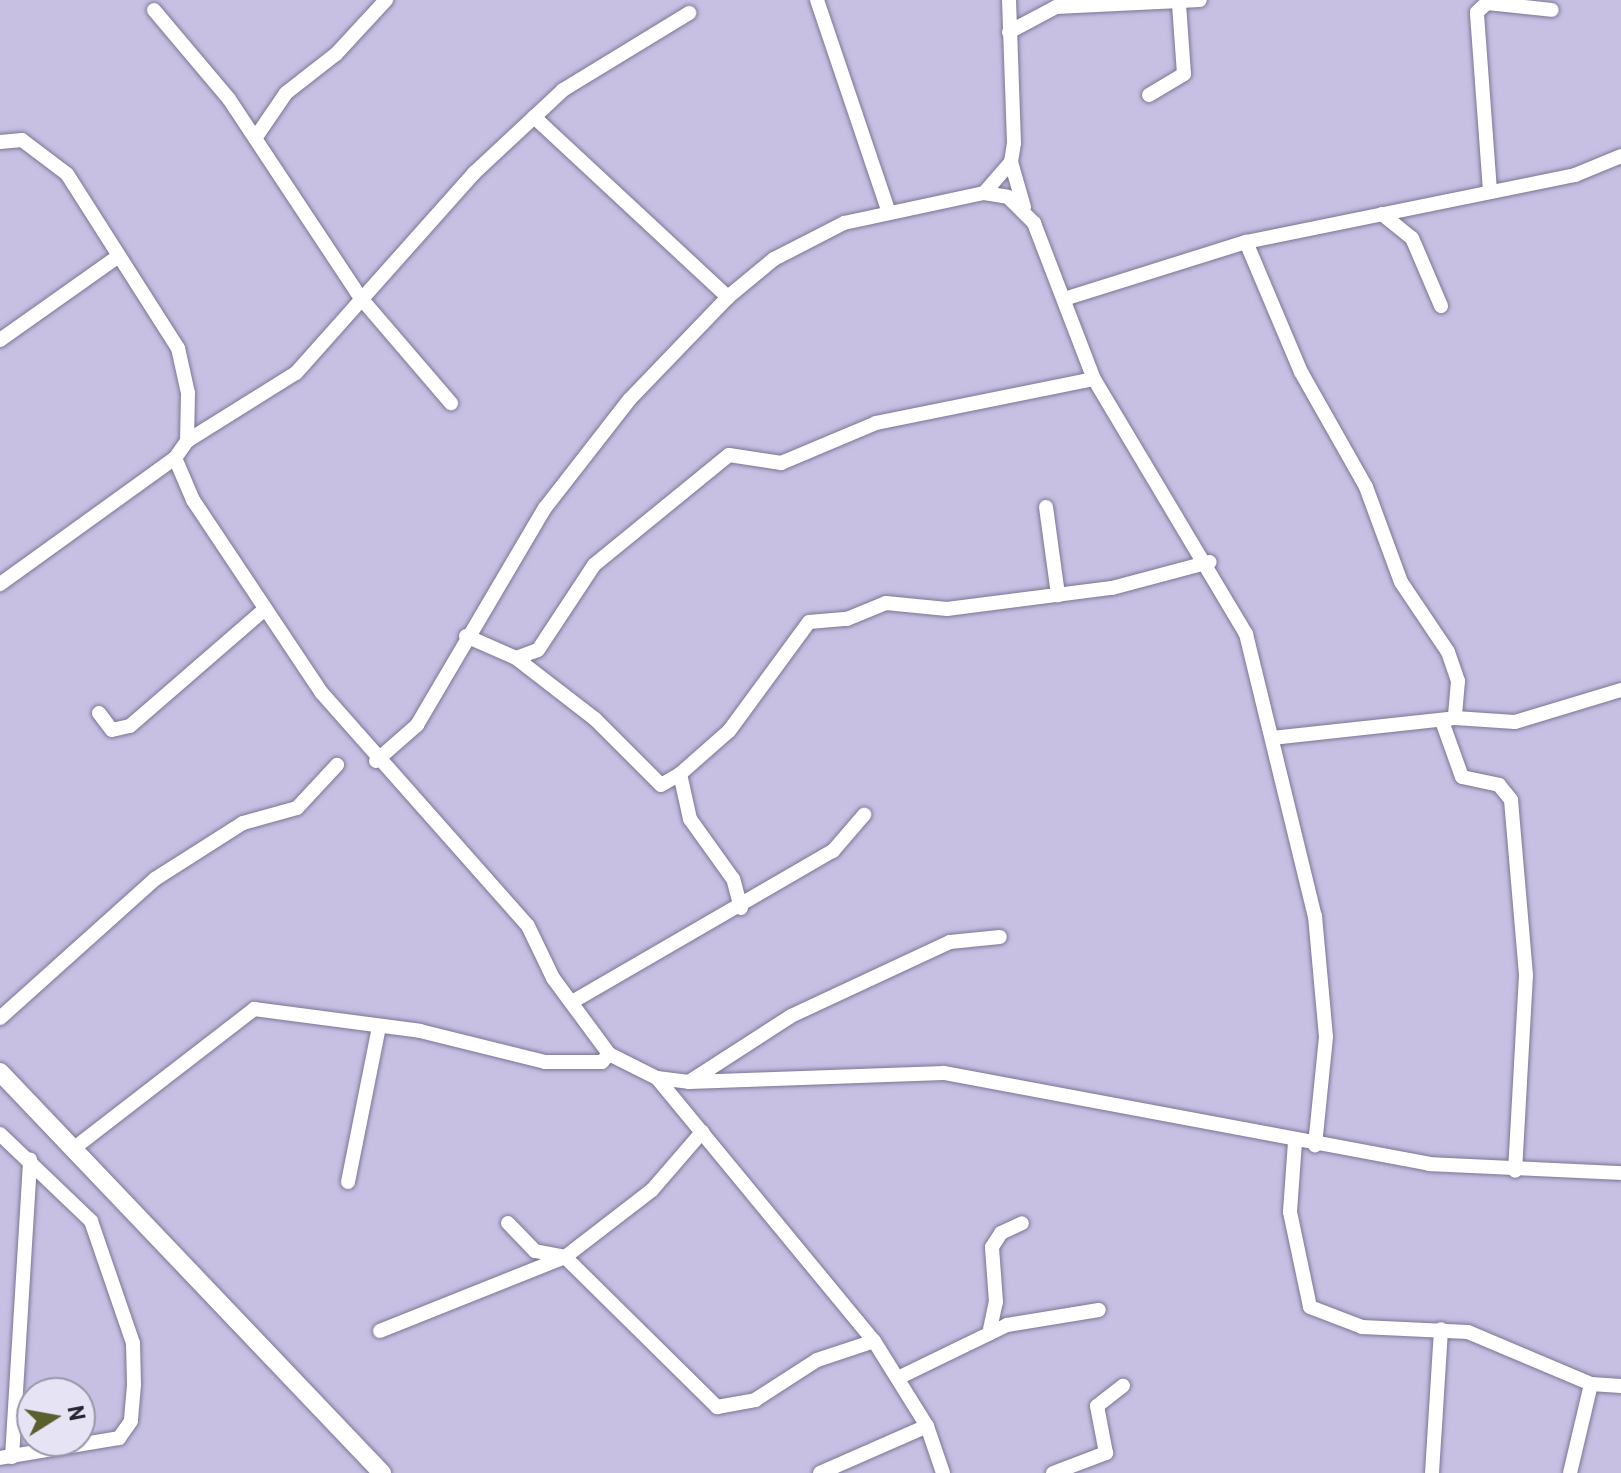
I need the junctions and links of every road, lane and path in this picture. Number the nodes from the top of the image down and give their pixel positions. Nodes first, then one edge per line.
1 (386, 0) edge
2 (817, 0) edge
3 (1009, 0) edge
4 (1200, 0) edge
5 (1179, 4) junction
6 (154, 10) dead end
7 (1552, 10) dead end
8 (689, 13) dead end
9 (1009, 32) junction
10 (1149, 95) dead end
11 (534, 117) junction
12 (256, 137) junction
13 (0, 142) edge
14 (1620, 159) edge
15 (1011, 162) junction
16 (1490, 191) junction
17 (984, 193) junction
18 (1024, 207) junction
19 (888, 210) junction
20 (1382, 214) junction
21 (1246, 242) junction
22 (116, 258) junction
23 (360, 297) junction
24 (728, 297) junction
25 (1064, 299) junction
26 (1441, 306) dead end
27 (0, 340) edge
28 (1094, 379) junction
29 (451, 403) dead end
30 (187, 441) junction
31 (175, 458) junction
32 (1046, 507) dead end
33 (1210, 562) junction
34 (0, 584) edge
35 (1058, 595) junction
36 (265, 609) junction
37 (466, 636) junction
38 (516, 658) junction
39 (1621, 690) edge
40 (99, 713) dead end
41 (1449, 721) junction
42 (1272, 738) junction
43 (376, 761) junction
44 (337, 765) dead end
45 (680, 774) junction
46 (864, 815) dead end
47 (741, 908) junction
48 (1000, 937) dead end
49 (572, 1002) junction
50 (0, 1018) edge
51 (379, 1027) junction
52 (609, 1054) junction
53 (0, 1072) edge
54 (657, 1078) junction
55 (689, 1082) junction
56 (702, 1132) junction
57 (0, 1134) edge
58 (1295, 1142) junction
59 (1315, 1145) junction
60 (73, 1149) junction
61 (30, 1160) junction
62 (1515, 1171) junction
63 (1621, 1173) edge
64 (348, 1182) dead end
65 (508, 1223) dead end
66 (1022, 1223) dead end
67 (565, 1257) junction
68 (1099, 1310) dead end
69 (1441, 1329) junction
70 (380, 1331) dead end
71 (989, 1334) junction
72 (874, 1341) junction
73 (900, 1377) junction
74 (1591, 1384) junction
75 (1123, 1386) dead end
76 (1621, 1386) edge
77 (927, 1426) junction
78 (6, 1458) edge
79 (382, 1473) edge
80 (820, 1473) edge
81 (943, 1473) edge
82 (1053, 1473) edge
83 (1432, 1473) edge
84 (1570, 1473) edge

1 - 12 street
2 - 19 street
3 - 9 street
4 - 5 street
5 - 9 street
5 - 10 street
6 - 12 street
7 - 16 street
8 - 11 street
9 - 15 street
11 - 23 street
11 - 24 street
12 - 23 street
13 - 22 street
14 - 16 street
15 - 17 street
15 - 18 street
16 - 20 street
17 - 18 street
17 - 19 street
18 - 25 street
19 - 24 street
20 - 21 street
20 - 26 street
21 - 25 street
21 - 41 street
22 - 27 street
22 - 30 street
23 - 29 street
23 - 30 street
24 - 37 street
25 - 28 street
28 - 33 street
28 - 38 street
30 - 31 street
31 - 34 street
31 - 36 street
32 - 35 street
33 - 35 street
33 - 42 street
35 - 45 street
36 - 40 street
36 - 43 street
37 - 38 street
37 - 43 street
38 - 45 street
39 - 41 street
41 - 42 street
41 - 62 street
42 - 59 street
43 - 49 street
44 - 50 street
45 - 47 street
46 - 47 street
47 - 49 street
48 - 55 street
49 - 52 street
51 - 52 street
51 - 60 street
51 - 64 street
52 - 54 street
53 - 60 street
54 - 55 street
54 - 56 street
55 - 58 street
56 - 67 street
56 - 72 street
57 - 61 street
58 - 59 street
58 - 69 street
59 - 62 street
60 - 79 street
61 - 78 street
61 - 78 street
62 - 63 street
65 - 67 street
66 - 71 street
67 - 70 street
67 - 72 street
68 - 71 street
69 - 74 street
69 - 83 street
71 - 73 street
72 - 73 street
73 - 77 street
74 - 76 street
74 - 84 street
75 - 82 street
77 - 80 street
77 - 81 street

